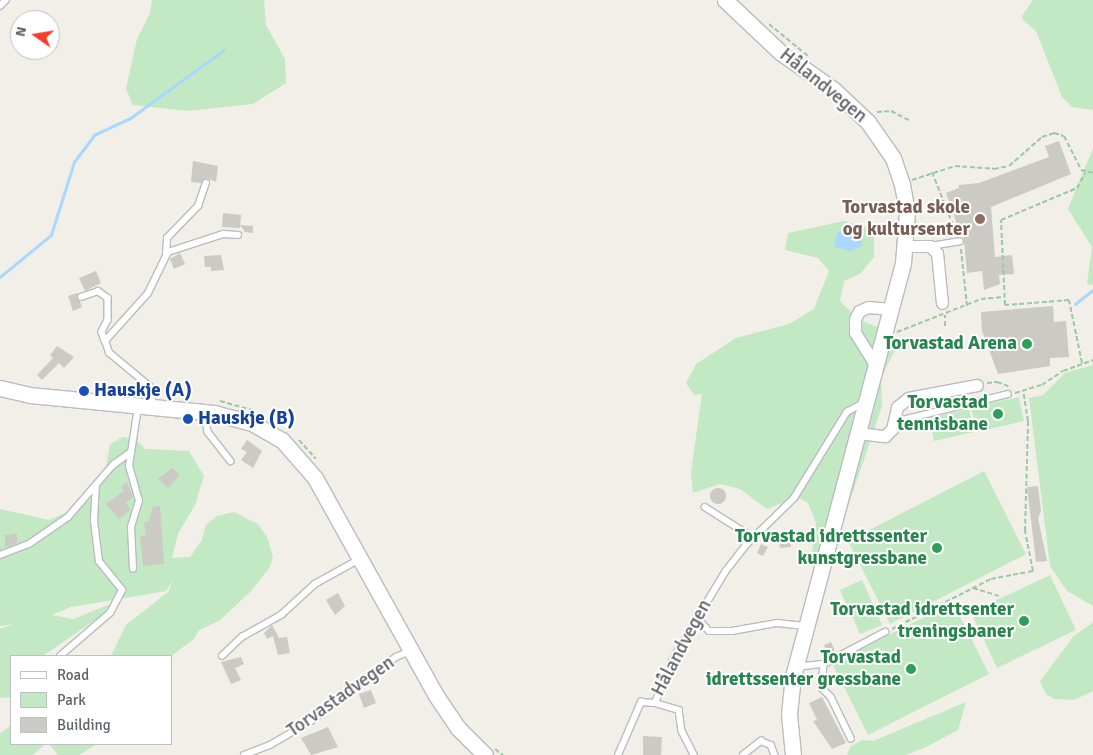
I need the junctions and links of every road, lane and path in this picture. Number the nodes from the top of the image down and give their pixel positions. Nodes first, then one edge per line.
1 (6, 0) edge
2 (725, 0) edge
3 (0, 6) edge
4 (763, 19) dead end
5 (809, 57) dead end
6 (875, 114) dead end
7 (908, 120) dead end
8 (932, 172) junction
9 (1085, 173) junction
10 (1093, 173) edge
11 (908, 174) dead end
12 (910, 181) junction
13 (206, 183) dead end
14 (912, 186) dead end
15 (916, 223) dead end
16 (954, 227) junction
17 (916, 229) junction
18 (238, 235) dead end
19 (960, 241) junction
20 (910, 246) junction
21 (930, 246) junction
22 (166, 254) junction
23 (81, 297) dead end
24 (1004, 297) junction
25 (967, 306) junction
26 (891, 309) junction
27 (944, 309) junction
28 (945, 326) dead end
29 (896, 328) dead end
30 (105, 341) junction
31 (1093, 360) edge
32 (1082, 363) junction
33 (876, 366) junction
34 (977, 385) joint
35 (0, 388) edge
36 (1023, 391) junction
37 (1016, 392) junction
38 (1008, 394) joint
39 (867, 402) junction
40 (146, 406) junction
41 (209, 406) junction
42 (255, 411) dead end
43 (894, 422) junction
44 (859, 433) junction
45 (295, 436) dead end
46 (131, 452) junction
47 (231, 461) dead end
48 (320, 466) dead end
49 (96, 487) junction
50 (705, 507) dead end
51 (754, 538) junction
52 (0, 555) edge
53 (360, 559) junction
54 (133, 569) dead end
55 (973, 588) junction
56 (1000, 596) dead end
57 (697, 617) junction
58 (805, 626) junction
59 (885, 632) joint
60 (411, 651) junction
61 (61, 655) edge
62 (222, 656) dead end
63 (824, 664) junction
64 (804, 666) dead end
65 (654, 703) junction
66 (851, 738) dead end
67 (488, 750) edge
68 (244, 755) edge
69 (503, 755) edge
70 (618, 755) edge
71 (694, 755) edge
72 (744, 755) edge
73 (775, 755) edge
74 (793, 755) edge

1 - 3 lane
2 - 20 main road, Hålandvegen
4 - 5 path
6 - 7 path
8 - 9 path
8 - 12 path
8 - 16 path
9 - 10 path
9 - 24 path
11 - 12 path
12 - 14 path
13 - 22 lane
15 - 17 path
16 - 17 path
16 - 19 path
17 - 20 path
18 - 22 lane
19 - 21 lane
19 - 25 path
20 - 21 street
20 - 26 main road, Hålandvegen
21 - 27 street
22 - 30 lane
23 - 30 lane
24 - 25 path
24 - 32 path
25 - 27 path
26 - 33 main road, Hålandvegen
26 - 33 street
27 - 28 path
27 - 29 path
30 - 40 lane
31 - 32 path
32 - 36 path
33 - 39 main road, Hålandvegen
34 - 37 path
34 - 43 street
35 - 40 main road, Torvastadvegen
36 - 37 path
36 - 55 path
37 - 38 path
38 - 43 lane
39 - 44 main road, Hålandvegen
39 - 51 lane, Hålandvegen
40 - 41 main road, Torvastadvegen
40 - 46 lane
41 - 42 path
41 - 47 lane
41 - 53 main road, Torvastadvegen
43 - 44 street
44 - 58 main road, Hålandvegen
45 - 48 path
46 - 49 lane
46 - 54 lane
49 - 52 lane
49 - 61 lane
50 - 51 lane
51 - 57 lane, Hålandvegen
53 - 60 main road, Torvastadvegen
53 - 62 lane
55 - 56 path
55 - 59 path
57 - 58 lane
57 - 65 lane, Hålandvegen
58 - 74 main road, Hålandvegen
59 - 63 lane
60 - 67 main road, Torvastadvegen
60 - 68 lane, Torvastadvegen
63 - 64 lane
63 - 66 lane
65 - 70 lane, Hålandvegen
65 - 71 lane
67 - 69 path
72 - 73 lane

